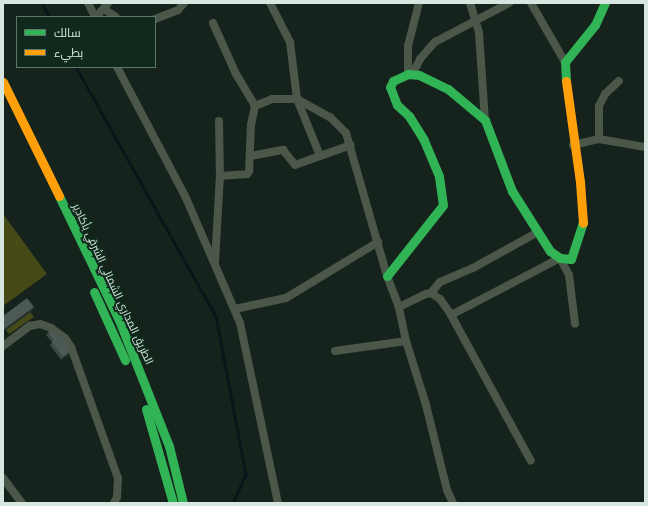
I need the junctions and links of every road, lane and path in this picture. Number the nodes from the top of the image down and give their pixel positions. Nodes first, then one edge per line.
1 (88, 3) edge
2 (184, 3) edge
3 (270, 3) edge
4 (419, 3) edge
5 (470, 3) edge
6 (509, 3) edge
7 (531, 3) edge
8 (605, 3) edge
9 (106, 6) edge
10 (94, 16) edge
11 (96, 16) edge
12 (115, 16) edge
13 (156, 19) edge
14 (213, 23) dead end
15 (475, 23) junction
16 (565, 62) junction
17 (118, 68) edge
18 (410, 74) junction
19 (619, 80) dead end
20 (3, 82) edge
21 (297, 99) junction
22 (255, 106) junction
23 (485, 120) junction
24 (219, 121) dead end
25 (599, 139) junction
26 (351, 145) junction
27 (573, 145) junction
28 (645, 147) edge
29 (251, 156) junction
30 (320, 156) junction
31 (220, 176) junction
32 (54, 210) dead end
33 (538, 232) junction
34 (378, 242) junction
35 (75, 252) dead end
36 (560, 258) junction
37 (215, 264) junction
38 (387, 276) junction
39 (88, 281) dead end
40 (431, 293) junction
41 (399, 307) junction
42 (235, 309) junction
43 (452, 315) junction
44 (575, 324) dead end
45 (406, 342) junction
46 (3, 346) edge
47 (335, 351) dead end
48 (531, 461) dead end
49 (3, 478) edge
50 (22, 503) edge
51 (114, 503) edge
52 (173, 503) edge
53 (183, 503) edge
54 (278, 503) edge
55 (453, 503) edge

1 - 10 street
2 - 13 street
3 - 21 street
4 - 18 street
5 - 15 street
6 - 15 street
7 - 16 street
8 - 16 main road
9 - 11 street
9 - 12 street
14 - 22 street
15 - 18 street
15 - 23 street
16 - 27 main road
17 - 37 street
18 - 23 main road
18 - 38 main road
19 - 25 street
20 - 53 main road, الطريق المداري الشمالي الشرقي بأكادير
21 - 22 street
21 - 26 street
21 - 30 street
22 - 29 street
23 - 33 main road
24 - 31 street
25 - 27 street
25 - 28 street
26 - 30 street
26 - 34 street
27 - 36 main road
29 - 30 street
29 - 31 street
31 - 37 street
32 - 35 main road, الطريق المداري الشمالي الشرقي بأكادير
33 - 36 main road
33 - 40 street
34 - 38 street
34 - 42 street
36 - 43 street
36 - 44 street
37 - 42 street
38 - 41 street
39 - 52 main road, الطريق المداري الشمالي الشرقي بأكادير
40 - 41 street
40 - 43 street
41 - 45 street
42 - 54 street
43 - 48 street
45 - 47 street
45 - 55 street
46 - 51 street
49 - 50 street

